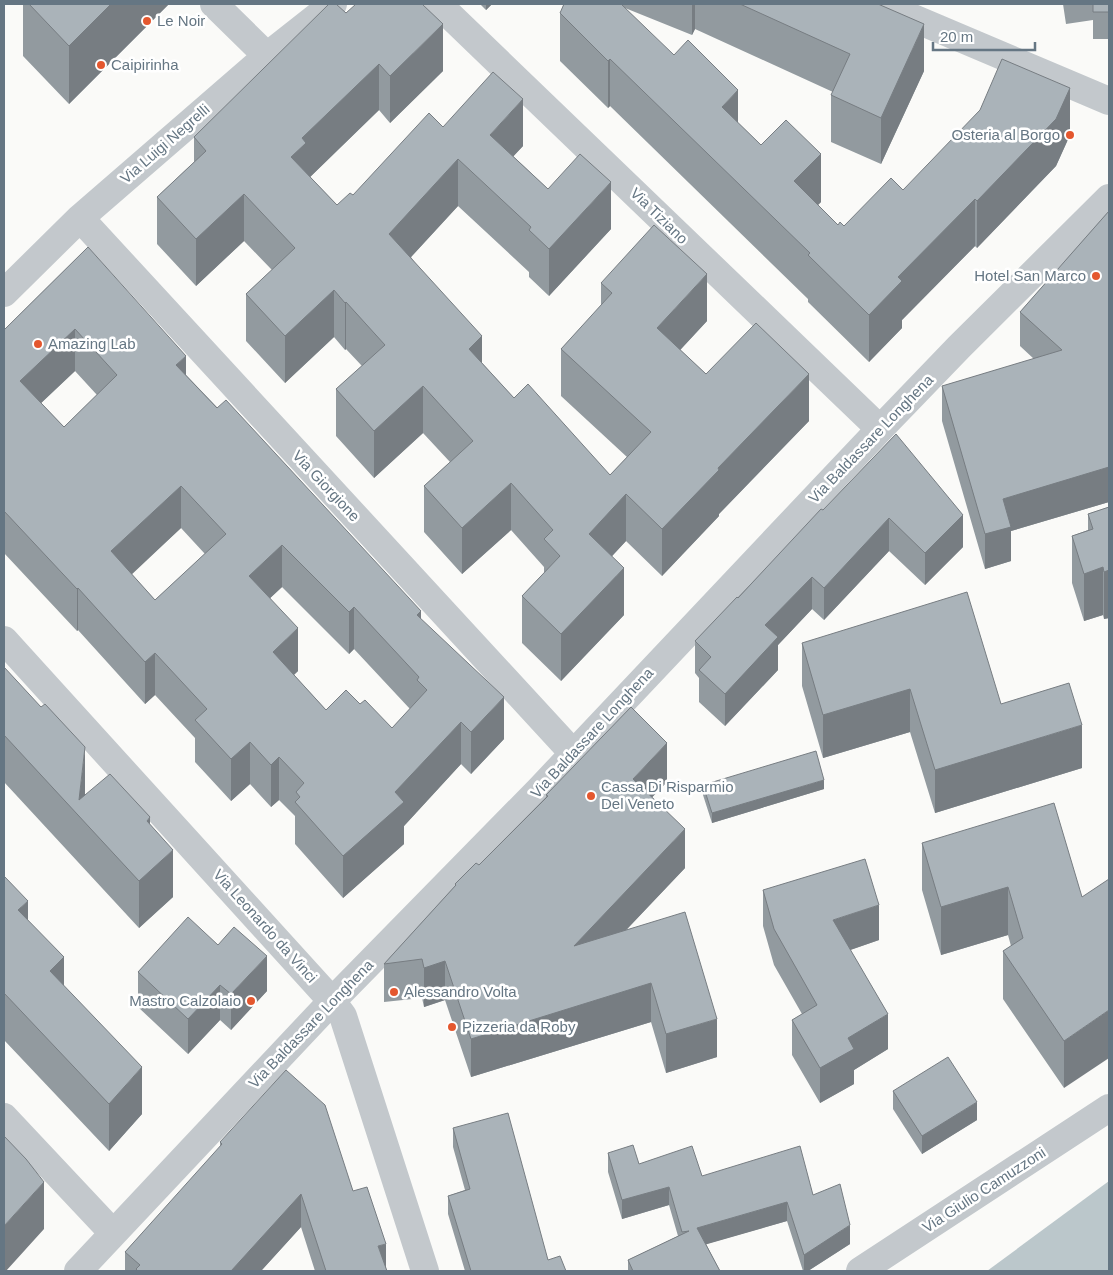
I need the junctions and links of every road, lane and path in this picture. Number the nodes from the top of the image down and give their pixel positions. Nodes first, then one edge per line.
1 (214, 4) edge
2 (333, 4) edge
3 (438, 4) edge
4 (880, 4) edge
5 (267, 56) junction
6 (1109, 101) edge
7 (1109, 198) edge
8 (80, 218) junction
9 (4, 293) edge
10 (880, 429) junction
11 (4, 640) edge
12 (573, 754) junction
13 (332, 1001) junction
14 (1109, 1108) edge
15 (4, 1117) edge
16 (113, 1234) junction
17 (78, 1271) edge
18 (426, 1271) edge
19 (860, 1271) edge

1 - 5 street
2 - 5 street, Via Luigi Negrelli
3 - 10 street, Via Tiziano
4 - 6 street
5 - 8 street, Via Luigi Negrelli
7 - 10 street, Via Baldassare Longhena
8 - 9 street, Via Luigi Negrelli
8 - 12 street, Via Giorgione
10 - 12 street, Via Baldassare Longhena
11 - 13 street, Via Leonardo da Vinci
12 - 13 street, Via Baldassare Longhena
13 - 16 street, Via Baldassare Longhena
13 - 18 street, Via Leonardo da Vinci
14 - 19 street, Via Giulio Camuzzoni
15 - 16 street
16 - 17 street, Via Baldassare Longhena

